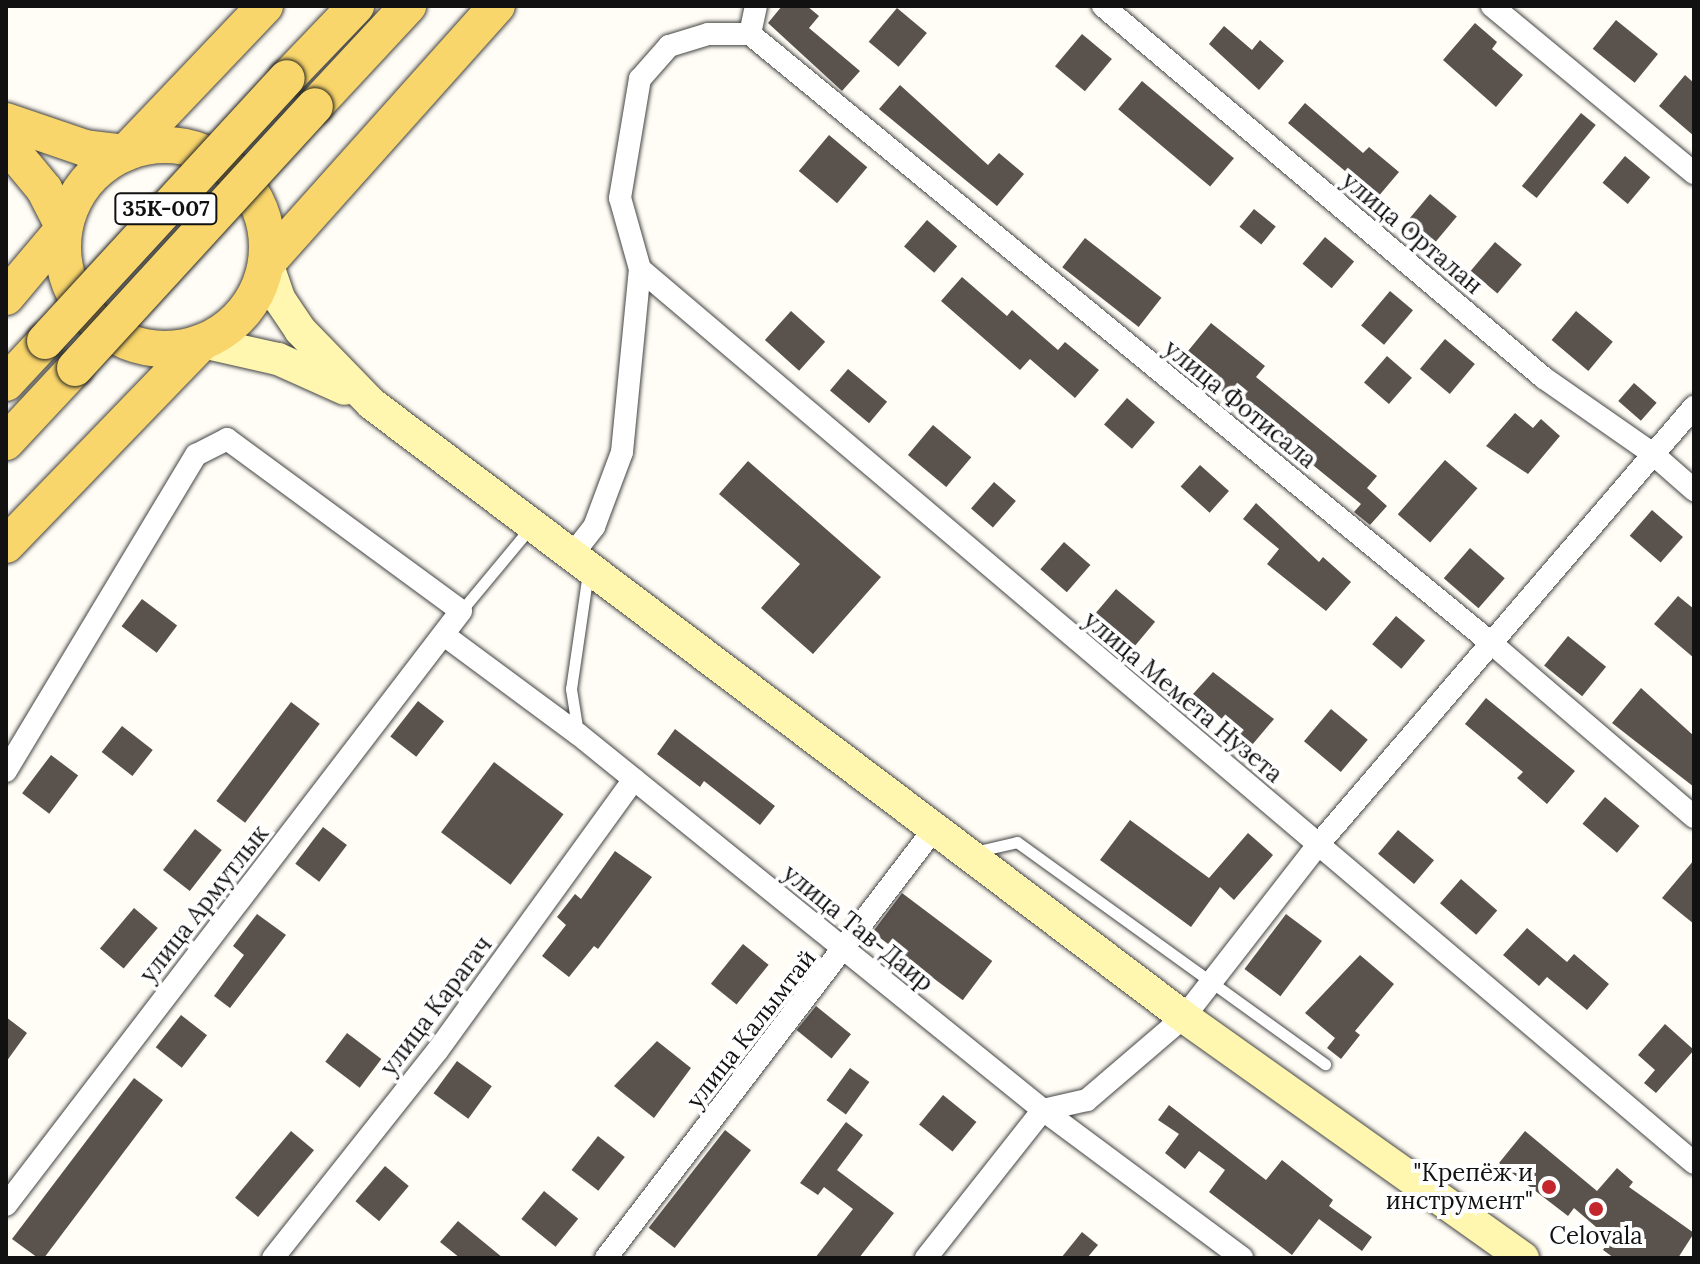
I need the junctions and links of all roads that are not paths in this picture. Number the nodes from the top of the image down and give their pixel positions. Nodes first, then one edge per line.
1 (265, 6) edge
2 (356, 6) edge
3 (408, 6) edge
4 (497, 6) edge
5 (756, 6) edge
6 (1103, 6) edge
7 (1492, 6) edge
8 (750, 34) junction
9 (6, 121) edge
10 (6, 143) edge
11 (125, 153) junction
12 (1694, 173) edge
13 (64, 228) junction
14 (267, 263) junction
15 (640, 269) junction
16 (6, 297) edge
17 (202, 342) junction
18 (6, 383) edge
19 (372, 404) junction
20 (1694, 407) edge
21 (6, 442) edge
22 (1653, 454) junction
23 (1694, 490) edge
24 (533, 525) junction
25 (6, 545) edge
26 (581, 561) junction
27 (461, 611) junction
28 (444, 635) junction
29 (1490, 642) junction
30 (578, 734) junction
31 (6, 771) edge
32 (634, 779) junction
33 (1694, 817) edge
34 (934, 829) junction
35 (1317, 846) junction
36 (966, 854) junction
37 (844, 950) junction
38 (1211, 981) junction
39 (1184, 1017) junction
40 (1325, 1064) dead end
41 (1043, 1110) junction
42 (1694, 1163) edge
43 (6, 1205) edge
44 (1227, 1254) edge
45 (273, 1258) edge
46 (606, 1258) edge
47 (926, 1258) edge
48 (1523, 1258) edge

1 - 11 main road
2 - 18 main road, 35К-007, bridge
3 - 21 main road, 35К-007, bridge
4 - 14 main road
5 - 8 street
6 - 22 street, улица Орталан
7 - 12 street
8 - 15 street
8 - 29 street, улица Фотисала
9 - 11 main road
10 - 13 main road
11 - 13 main road
11 - 14 main road
13 - 16 main road
13 - 17 main road
14 - 17 main road
14 - 19 main road
15 - 26 street
15 - 35 street, улица Мемета Нузета
17 - 19 main road
17 - 25 main road
19 - 24 main road
20 - 22 street
22 - 23 street, улица Орталан
22 - 29 street
24 - 26 main road
24 - 27 lane
26 - 30 lane
26 - 34 main road
27 - 28 street, улица Армутлык
27 - 31 street
28 - 30 street, улица Тав-Даир
28 - 43 street, улица Армутлык
29 - 33 street, улица Фотисала
29 - 35 street
30 - 32 street, улица Тав-Даир
32 - 37 street, улица Тав-Даир
32 - 45 street, улица Карагач
34 - 36 main road
34 - 37 street, улица Калымтай
35 - 38 street
35 - 42 street, улица Мемета Нузета
36 - 38 lane
36 - 39 main road
37 - 41 street, улица Тав-Даир
37 - 46 street, улица Калымтай
38 - 39 street
38 - 40 lane
39 - 41 street
39 - 48 main road
41 - 44 street, улица Тав-Даир
41 - 47 street

